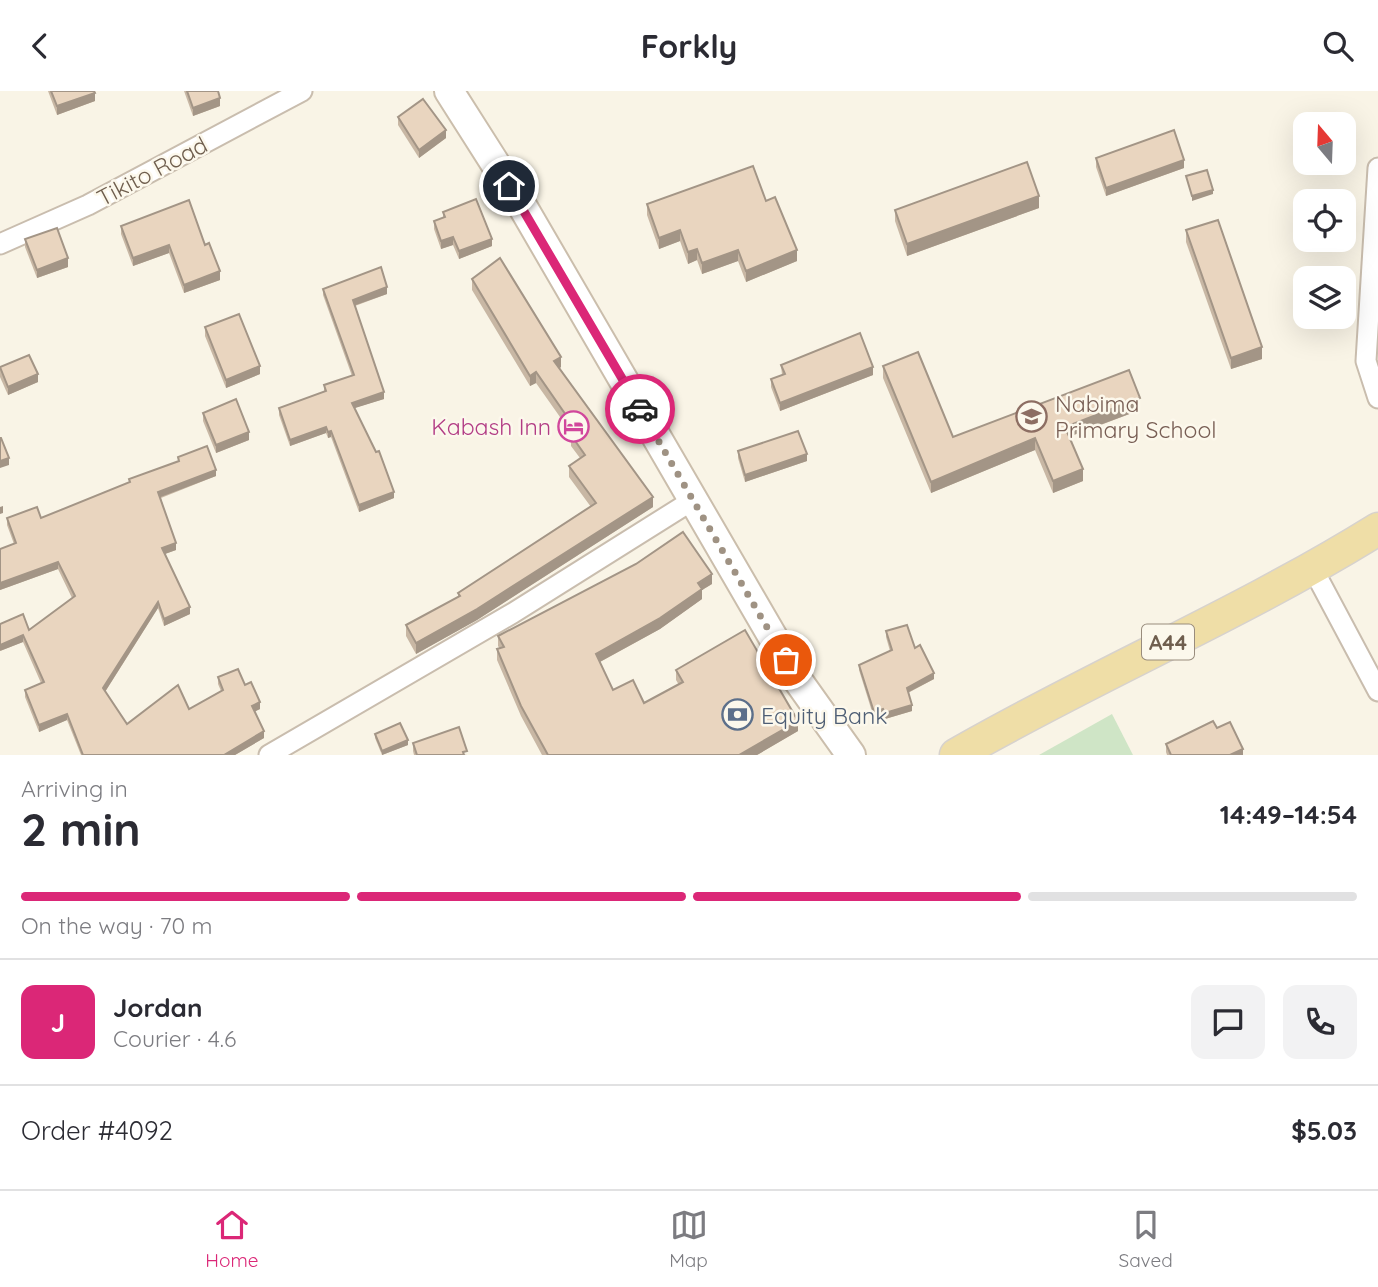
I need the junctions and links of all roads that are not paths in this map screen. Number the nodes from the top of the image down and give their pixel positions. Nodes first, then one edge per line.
1 (302, 91) edge
2 (449, 91) edge
3 (1378, 168) edge
4 (0, 244) edge
5 (1378, 398) edge
6 (693, 500) junction
7 (1378, 529) edge
8 (1314, 569) junction
9 (1378, 691) edge
10 (269, 755) edge
11 (851, 755) edge
12 (956, 755) edge

1 - 4 street, Tikito Road
2 - 6 street
3 - 5 street
6 - 10 street
6 - 11 street
7 - 8 main road, A44
8 - 9 street
8 - 12 main road, A44

